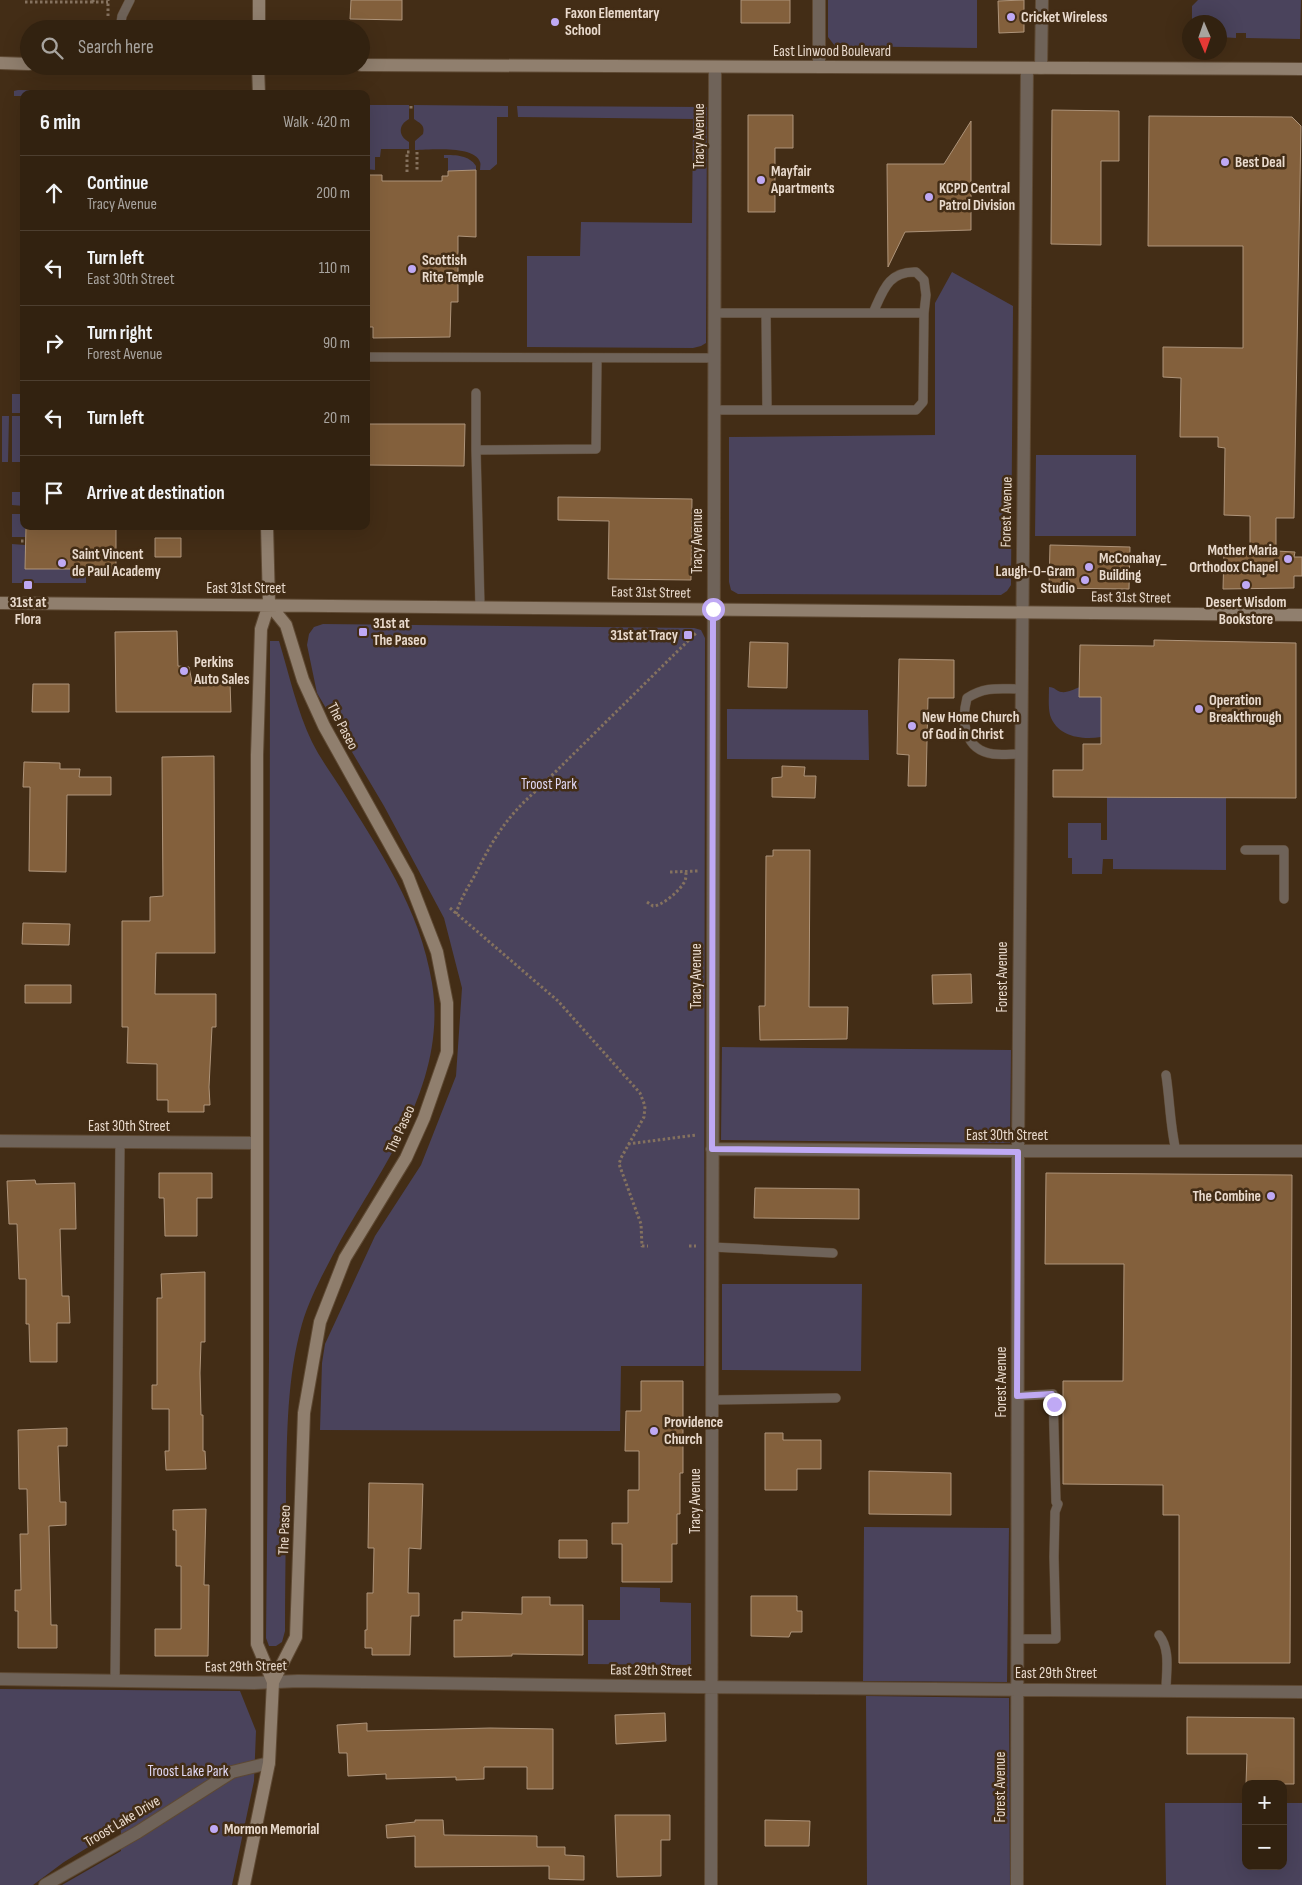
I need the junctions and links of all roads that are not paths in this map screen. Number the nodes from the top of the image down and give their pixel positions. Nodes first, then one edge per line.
1 (130, 0) edge
2 (259, 0) edge
3 (819, 0) edge
4 (1042, 0) edge
5 (121, 20) edge
6 (259, 20) edge
7 (0, 63) edge
8 (20, 64) edge
9 (370, 65) edge
10 (716, 67) junction
11 (819, 67) junction
12 (1027, 68) junction
13 (1042, 68) junction
14 (1302, 69) edge
15 (258, 75) edge
16 (259, 90) edge
17 (714, 313) junction
18 (766, 313) junction
19 (873, 313) junction
20 (924, 314) junction
21 (370, 357) edge
22 (597, 358) junction
23 (714, 358) junction
24 (476, 393) dead end
25 (714, 410) junction
26 (767, 410) junction
27 (476, 450) junction
28 (267, 530) edge
29 (0, 603) edge
30 (269, 604) junction
31 (480, 607) junction
32 (713, 609) junction
33 (1021, 612) junction
34 (1302, 615) edge
35 (1020, 689) junction
36 (1020, 754) junction
37 (1245, 850) dead end
38 (1284, 899) dead end
39 (1166, 1075) dead end
40 (0, 1141) edge
41 (120, 1142) junction
42 (257, 1143) junction
43 (712, 1149) junction
44 (1176, 1151) junction
45 (1302, 1151) edge
46 (1018, 1152) junction
47 (712, 1247) junction
48 (832, 1253) dead end
49 (1017, 1396) junction
50 (836, 1398) dead end
51 (712, 1400) junction
52 (1159, 1635) dead end
53 (1017, 1639) junction
54 (0, 1679) edge
55 (115, 1681) junction
56 (273, 1682) junction
57 (711, 1687) junction
58 (1017, 1689) junction
59 (1166, 1690) junction
60 (1302, 1692) edge
61 (269, 1763) junction
62 (45, 1885) edge
63 (244, 1885) edge
64 (711, 1885) edge
65 (1017, 1885) edge

1 - 5 lane
2 - 6 main road
3 - 11 street
4 - 13 street
7 - 8 main road
9 - 10 main road, East Linwood Boulevard
10 - 11 main road, East Linwood Boulevard
10 - 17 street, Tracy Avenue
11 - 12 main road, East Linwood Boulevard
12 - 13 main road, East Linwood Boulevard
12 - 33 street, Forest Avenue
13 - 14 main road, East Linwood Boulevard
15 - 16 main road
17 - 18 lane
17 - 23 street, Tracy Avenue
18 - 19 lane
18 - 26 lane
19 - 20 lane
19 - 20 lane
20 - 26 lane
21 - 22 lane
22 - 23 lane
22 - 27 lane
23 - 25 street, Tracy Avenue
24 - 27 lane
25 - 26 lane
25 - 32 street, Tracy Avenue
27 - 31 lane
28 - 30 main road, The Paseo
29 - 30 main road, East 31st Street
30 - 31 main road, East 31st Street
30 - 42 main road, The Paseo
30 - 56 main road, The Paseo
31 - 32 main road, East 31st Street
32 - 33 main road, East 31st Street
32 - 43 street, Tracy Avenue
33 - 34 main road, East 31st Street
33 - 35 street, Forest Avenue
35 - 36 street, Forest Avenue
35 - 36 lane
36 - 46 street, Forest Avenue
37 - 38 lane
39 - 44 lane
40 - 41 street, East 30th Street
41 - 42 street, East 30th Street
41 - 55 lane
42 - 56 main road, The Paseo
43 - 46 street, East 30th Street
43 - 47 street, Tracy Avenue
44 - 45 street, East 30th Street
44 - 46 street, East 30th Street
46 - 49 street, Forest Avenue
47 - 48 lane
47 - 51 street, Tracy Avenue
49 - 53 street, Forest Avenue
49 - 53 lane
50 - 51 lane
51 - 57 street, Tracy Avenue
52 - 59 lane
53 - 58 street, Forest Avenue
54 - 55 street, East 29th Street
55 - 56 street, East 29th Street
56 - 57 street, East 29th Street
56 - 61 main road, The Paseo
57 - 58 street, East 29th Street
57 - 64 street, Tracy Avenue
58 - 59 street, East 29th Street
58 - 65 street, Forest Avenue
59 - 60 street, East 29th Street
61 - 62 street, Troost Lake Drive
61 - 63 main road, The Paseo

